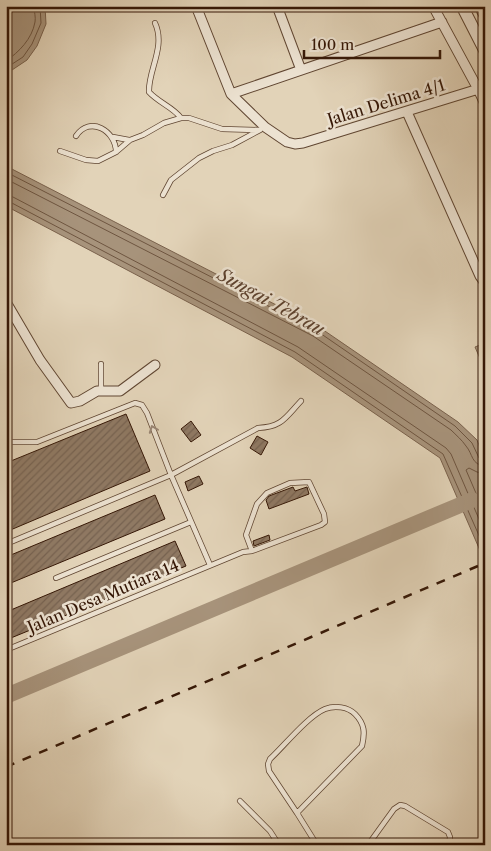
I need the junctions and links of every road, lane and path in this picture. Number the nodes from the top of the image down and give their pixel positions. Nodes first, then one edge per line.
1 (196, 6) edge
2 (277, 6) edge
3 (433, 6) edge
4 (462, 6) edge
5 (480, 6) edge
6 (485, 15) edge
7 (442, 22) junction
8 (154, 23) dead end
9 (485, 51) edge
10 (301, 70) junction
11 (481, 88) edge
12 (231, 94) junction
13 (485, 104) edge
14 (407, 112) junction
15 (181, 118) junction
16 (263, 128) junction
17 (76, 136) dead end
18 (113, 137) junction
19 (130, 140) junction
20 (60, 151) dead end
21 (116, 152) junction
22 (162, 195) dead end
23 (485, 284) edge
24 (6, 302) edge
25 (100, 364) dead end
26 (155, 365) dead end
27 (100, 391) junction
28 (301, 401) dead end
29 (6, 442) edge
30 (171, 475) junction
31 (191, 522) junction
32 (6, 544) edge
33 (252, 551) junction
34 (210, 565) junction
35 (56, 578) dead end
36 (6, 650) edge
37 (240, 801) dead end
38 (298, 813) junction
39 (279, 845) edge
40 (317, 845) edge
41 (368, 845) edge
42 (449, 845) edge

1 - 12 street
2 - 10 street
3 - 7 street
4 - 9 street
5 - 6 street
7 - 10 street
7 - 11 street
8 - 15 lane
10 - 12 street
11 - 13 street
11 - 14 street, Jalan Delima 4/1
12 - 16 street
14 - 16 street, Jalan Delima 4/1
14 - 23 street
15 - 16 lane
15 - 19 lane
16 - 22 lane
17 - 18 lane
18 - 19 lane
18 - 21 lane
19 - 21 lane
20 - 21 lane
24 - 27 street
25 - 27 lane
26 - 27 street
28 - 30 lane
30 -> 29 lane
30 - 31 lane
30 - 32 lane
31 - 34 lane
31 - 35 lane
33 - 33 lane, Jalan Desa Mutiara 14
33 - 34 lane, Jalan Desa Mutiara 14
34 - 36 lane, Jalan Desa Mutiara 14
37 - 39 lane
38 - 38 lane
38 - 40 lane
41 - 42 lane

